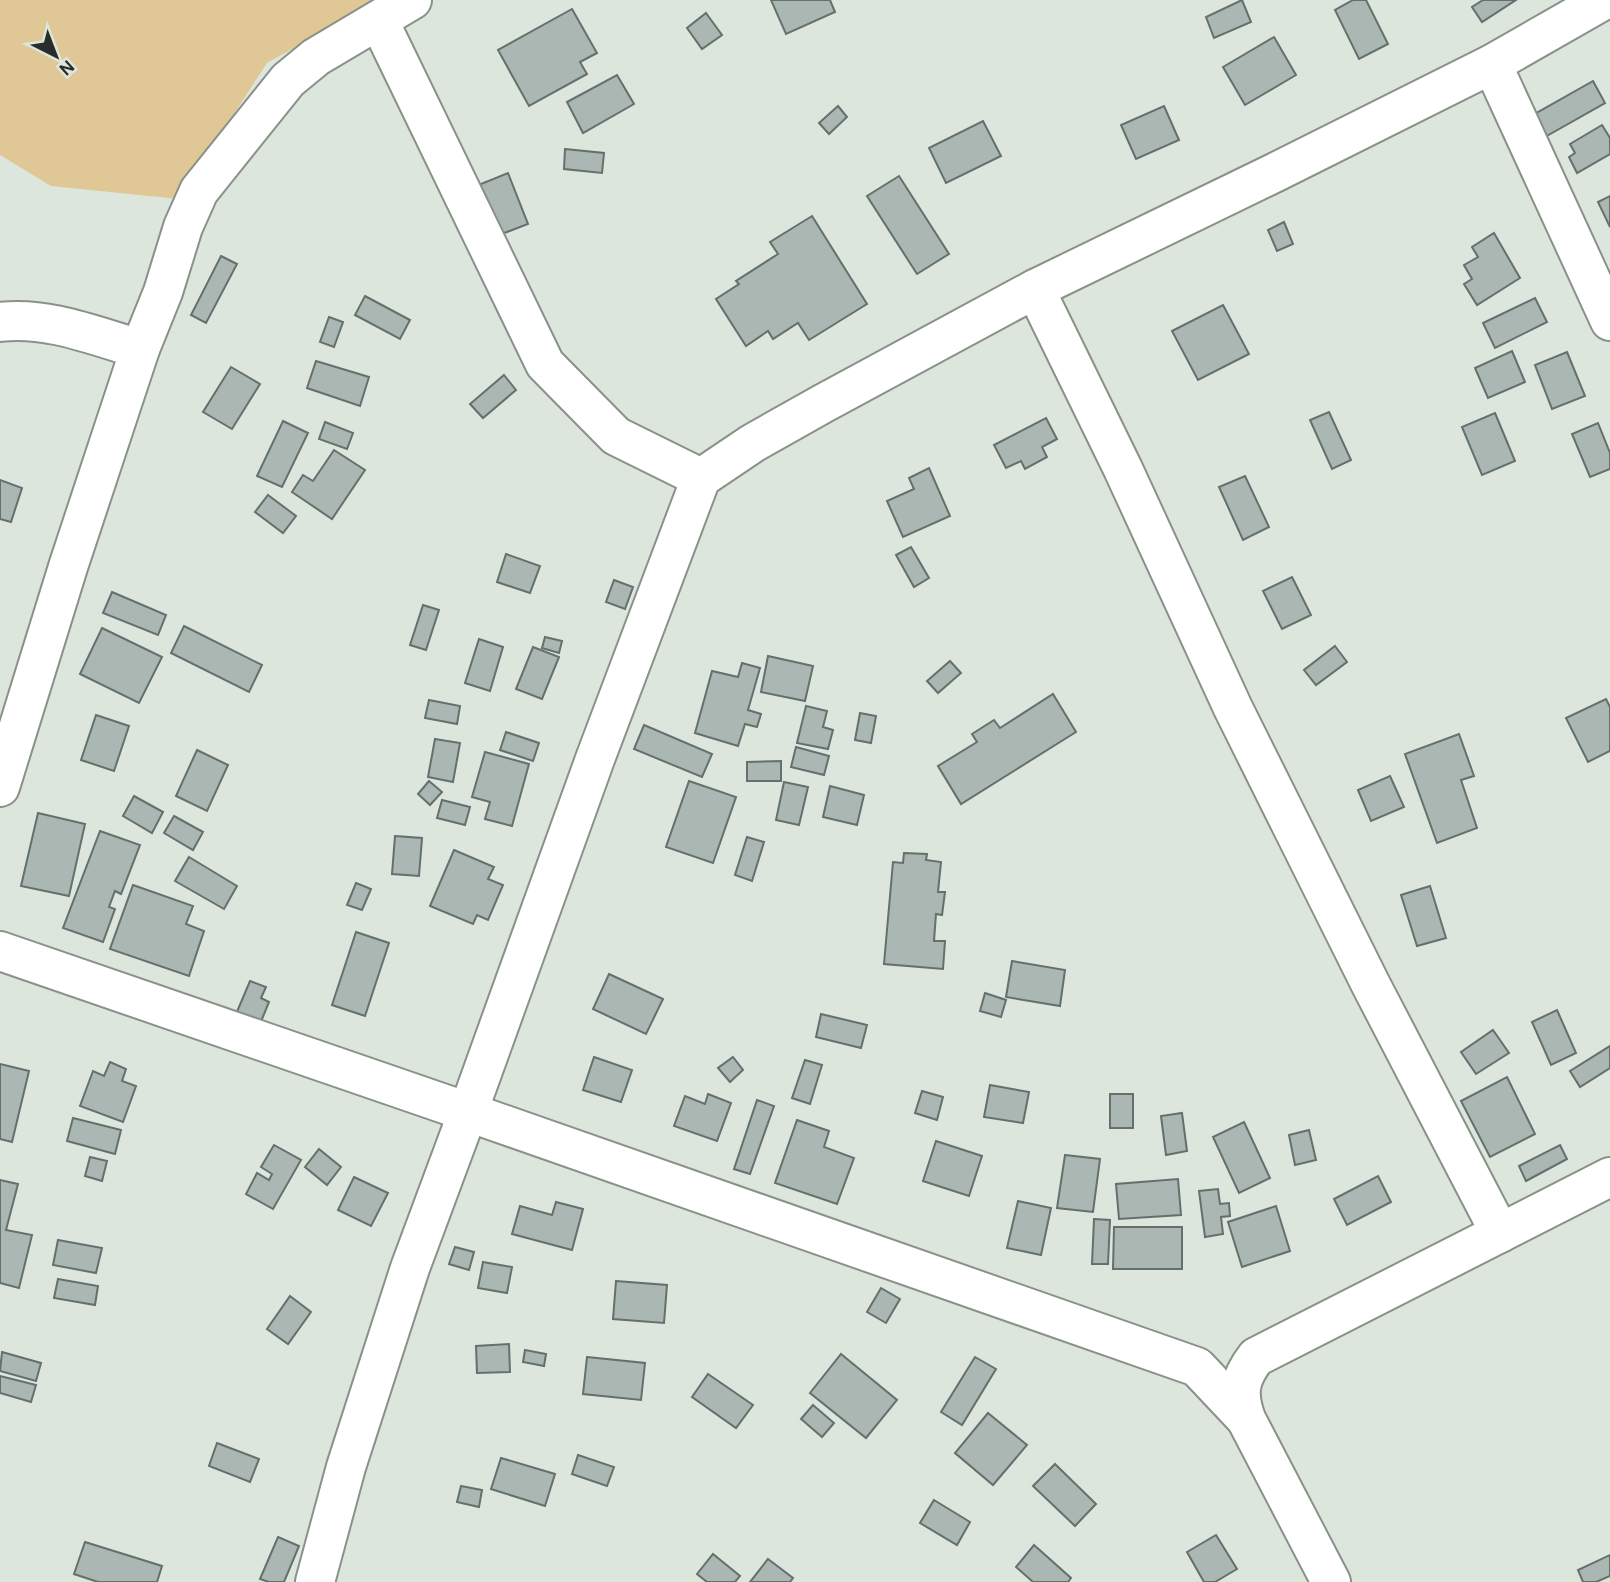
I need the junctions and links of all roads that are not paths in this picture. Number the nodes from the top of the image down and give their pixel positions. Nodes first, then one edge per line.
1 (412, 0) edge
2 (1604, 0) edge
3 (379, 21) junction
4 (1492, 64) junction
5 (1035, 289) junction
6 (1610, 321) edge
7 (0, 322) edge
8 (140, 349) junction
9 (701, 478) junction
10 (13, 699) edge
11 (0, 787) edge
12 (0, 951) edge
13 (468, 1112) junction
14 (1610, 1177) edge
15 (1500, 1233) junction
16 (1256, 1357) junction
17 (1197, 1367) junction
18 (1245, 1419) junction
19 (315, 1582) edge
20 (1331, 1582) edge

1 - 3 street
2 - 4 street
3 - 8 street
3 - 9 street
4 - 5 street
4 - 6 street
5 - 9 street
5 - 15 street
7 - 8 street
8 - 10 street
9 - 13 street
10 - 11 street
12 - 13 street
13 - 17 street
13 - 19 street
14 - 15 street
15 - 16 street
16 - 17 street
16 - 18 street
17 - 18 street
18 - 20 street

